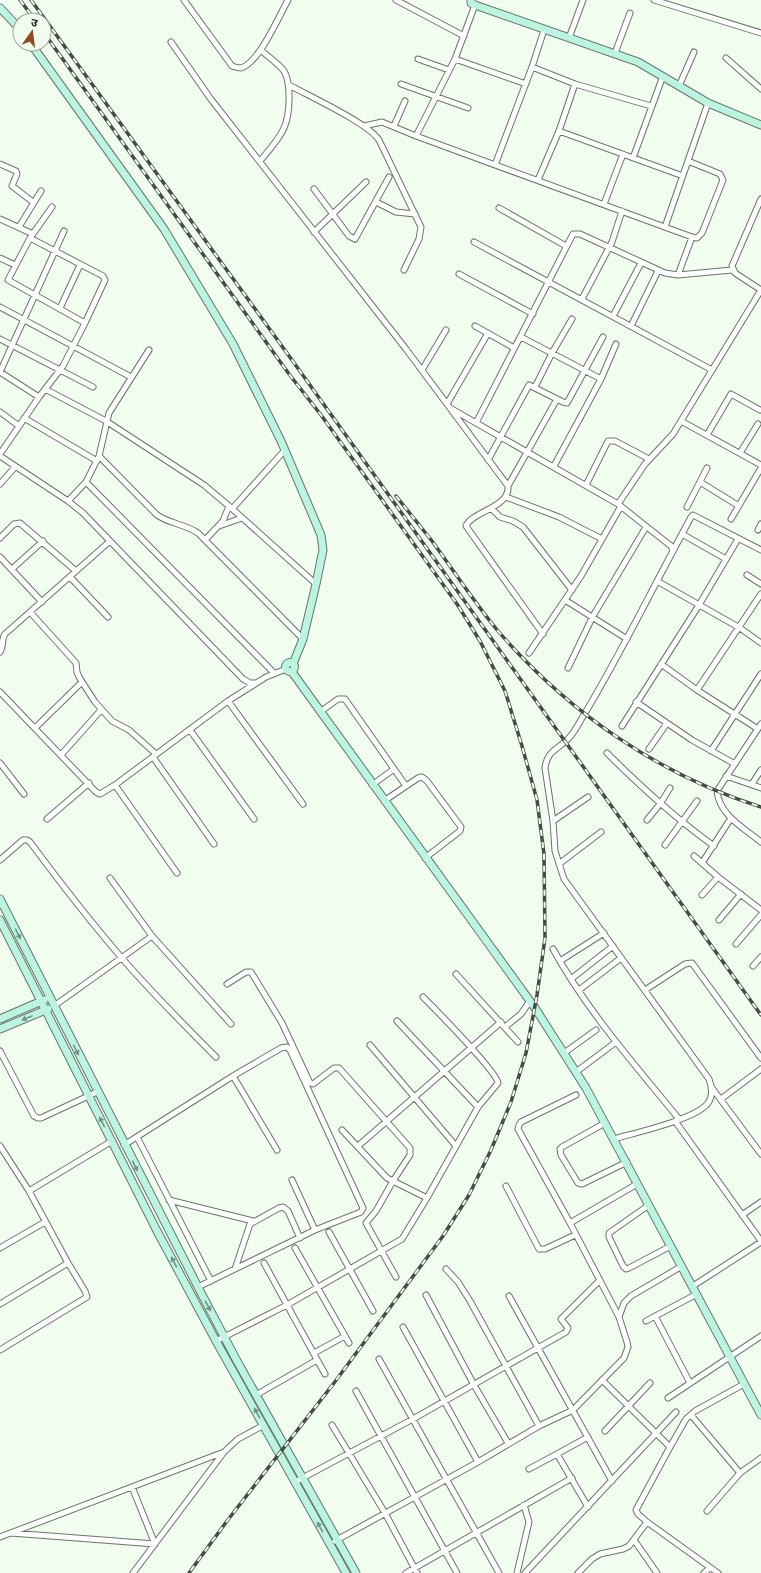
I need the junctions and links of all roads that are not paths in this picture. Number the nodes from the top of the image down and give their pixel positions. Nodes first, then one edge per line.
1 (184, 0) edge
2 (288, 0) edge
3 (396, 0) edge
4 (583, 0) edge
5 (654, 0) edge
6 (473, 2) edge
7 (0, 8) edge
8 (630, 13) dead end
9 (12, 21) edge
10 (544, 30) junction
11 (761, 33) edge
12 (464, 36) junction
13 (570, 38) junction
14 (171, 42) dead end
15 (261, 50) junction
16 (37, 52) edge
17 (694, 52) dead end
18 (614, 53) junction
19 (726, 58) dead end
20 (418, 59) dead end
21 (455, 59) junction
22 (532, 67) junction
23 (449, 70) junction
24 (663, 76) junction
25 (401, 84) dead end
26 (526, 84) junction
27 (575, 84) junction
28 (288, 86) junction
29 (679, 86) junction
30 (761, 89) edge
31 (436, 96) junction
32 (405, 101) dead end
33 (708, 103) junction
34 (651, 106) junction
35 (468, 108) dead end
36 (761, 125) edge
37 (364, 126) junction
38 (394, 126) junction
39 (559, 131) junction
40 (416, 136) junction
41 (623, 154) junction
42 (633, 158) junction
43 (260, 161) junction
44 (688, 161) junction
45 (0, 164) edge
46 (495, 165) junction
47 (683, 176) junction
48 (389, 177) dead end
49 (538, 180) junction
50 (366, 182) dead end
51 (314, 189) dead end
52 (41, 191) dead end
53 (761, 199) edge
54 (33, 202) junction
55 (376, 202) junction
56 (604, 204) junction
57 (52, 207) dead end
58 (499, 208) dead end
59 (622, 211) junction
60 (332, 214) junction
61 (415, 214) junction
62 (0, 219) edge
63 (19, 227) junction
64 (665, 227) junction
65 (64, 232) dead end
66 (314, 232) junction
67 (31, 236) junction
68 (692, 237) junction
69 (474, 242) dead end
70 (566, 246) junction
71 (609, 247) junction
72 (54, 252) junction
73 (0, 258) edge
74 (641, 263) junction
75 (15, 264) junction
76 (80, 265) junction
77 (404, 270) dead end
78 (732, 270) junction
79 (658, 271) junction
80 (459, 274) dead end
81 (678, 275) junction
82 (548, 281) junction
83 (761, 290) edge
84 (36, 295) junction
85 (582, 299) junction
86 (0, 307) edge
87 (60, 308) junction
88 (533, 314) junction
89 (613, 316) junction
90 (572, 319) dead end
91 (24, 320) junction
92 (85, 323) junction
93 (475, 326) dead end
94 (631, 326) junction
95 (446, 330) dead end
96 (488, 333) junction
97 (521, 336) junction
98 (603, 337) dead end
99 (0, 339) edge
100 (616, 344) dead end
101 (12, 345) junction
102 (73, 346) junction
103 (514, 348) junction
104 (149, 350) dead end
105 (552, 353) junction
106 (60, 370) junction
107 (422, 370) junction
108 (712, 370) junction
109 (584, 371) junction
110 (0, 372) edge
111 (131, 377) junction
112 (601, 379) junction
113 (94, 387) dead end
114 (535, 387) junction
115 (45, 389) junction
116 (39, 397) junction
117 (557, 399) junction
118 (448, 406) junction
119 (760, 410) dead end
120 (0, 412) edge
121 (24, 418) junction
122 (682, 421) junction
123 (106, 422) junction
124 (476, 422) junction
125 (758, 424) dead end
126 (19, 426) junction
127 (707, 435) junction
128 (502, 437) junction
129 (285, 450) junction
130 (528, 452) junction
131 (740, 453) junction
132 (0, 455) edge
133 (98, 458) junction
134 (649, 459) junction
135 (488, 460) junction
136 (761, 465) edge
137 (554, 466) junction
138 (15, 467) junction
139 (707, 468) dead end
140 (761, 468) edge
141 (86, 482) junction
142 (700, 482) junction
143 (0, 484) edge
144 (586, 485) junction
145 (508, 486) junction
146 (506, 497) junction
147 (68, 501) junction
148 (620, 505) junction
149 (739, 506) junction
150 (231, 507) junction
151 (687, 507) dead end
152 (491, 508) junction
153 (242, 518) junction
154 (731, 519) dead end
155 (761, 524) edge
156 (219, 526) junction
157 (646, 527) junction
158 (758, 530) dead end
159 (682, 534) junction
160 (0, 538) edge
161 (206, 539) junction
162 (602, 539) junction
163 (738, 539) junction
164 (43, 541) junction
165 (110, 541) junction
166 (761, 550) edge
167 (672, 551) junction
168 (0, 557) edge
169 (726, 559) junction
170 (12, 569) junction
171 (76, 571) junction
172 (747, 575) dead end
173 (70, 577) junction
174 (657, 581) junction
175 (316, 584) junction
176 (761, 584) edge
177 (572, 590) junction
178 (761, 594) edge
179 (565, 600) junction
180 (42, 602) junction
181 (756, 602) junction
182 (699, 605) junction
183 (761, 606) edge
184 (30, 612) junction
185 (593, 616) junction
186 (108, 617) dead end
187 (740, 628) junction
188 (543, 634) junction
189 (303, 639) junction
190 (627, 639) junction
191 (761, 642) edge
192 (0, 652) edge
193 (529, 653) dead end
194 (661, 664) junction
195 (290, 668) junction
196 (568, 668) dead end
197 (274, 673) junction
198 (761, 674) edge
199 (82, 682) junction
200 (256, 682) junction
201 (698, 690) junction
202 (0, 692) edge
203 (228, 701) junction
204 (636, 702) junction
205 (101, 710) junction
206 (320, 712) junction
207 (735, 715) junction
208 (667, 723) junction
209 (761, 724) edge
210 (622, 726) dead end
211 (35, 728) junction
212 (190, 730) junction
213 (758, 730) junction
214 (649, 749) dead end
215 (711, 751) junction
216 (607, 753) dead end
217 (61, 755) junction
218 (154, 756) junction
219 (0, 763) edge
220 (735, 764) junction
221 (394, 769) junction
222 (761, 770) edge
223 (726, 776) junction
224 (89, 783) junction
225 (752, 784) junction
226 (115, 785) junction
227 (372, 785) junction
228 (406, 786) junction
229 (670, 788) dead end
230 (761, 788) edge
231 (24, 794) dead end
232 (588, 797) dead end
233 (384, 801) junction
234 (697, 801) dead end
235 (303, 804) dead end
236 (660, 804) junction
237 (731, 818) junction
238 (47, 819) dead end
239 (254, 819) dead end
240 (648, 820) dead end
241 (553, 821) junction
242 (682, 822) junction
243 (601, 832) dead end
244 (761, 842) edge
245 (214, 844) dead end
246 (665, 845) dead end
247 (714, 846) junction
248 (694, 856) dead end
249 (425, 858) junction
250 (0, 860) edge
251 (702, 863) junction
252 (559, 864) junction
253 (177, 873) dead end
254 (718, 877) junction
255 (110, 878) dead end
256 (741, 894) junction
257 (702, 895) dead end
258 (0, 899) edge
259 (761, 910) edge
260 (761, 915) edge
261 (0, 920) edge
262 (719, 920) dead end
263 (604, 933) junction
264 (152, 936) junction
265 (736, 944) dead end
266 (613, 946) junction
267 (553, 949) dead end
268 (761, 957) edge
269 (621, 958) junction
270 (122, 959) junction
271 (560, 961) junction
272 (754, 966) dead end
273 (456, 974) dead end
274 (571, 979) junction
275 (226, 984) dead end
276 (579, 990) junction
277 (645, 990) junction
278 (423, 996) dead end
279 (50, 997) junction
280 (41, 1001) junction
281 (530, 1002) junction
282 (54, 1006) junction
283 (45, 1010) junction
284 (0, 1019) edge
285 (397, 1021) dead end
286 (500, 1022) junction
287 (231, 1024) dead end
288 (505, 1027) junction
289 (0, 1029) edge
290 (596, 1030) dead end
291 (518, 1042) dead end
292 (616, 1042) junction
293 (370, 1045) dead end
294 (471, 1048) junction
295 (0, 1051) edge
296 (564, 1053) junction
297 (216, 1057) dead end
298 (761, 1058) edge
299 (761, 1070) edge
300 (445, 1072) junction
301 (576, 1072) junction
302 (233, 1076) junction
303 (712, 1088) junction
304 (97, 1092) junction
305 (576, 1095) dead end
306 (88, 1096) junction
307 (415, 1097) junction
308 (721, 1099) junction
309 (478, 1107) junction
310 (677, 1120) junction
311 (387, 1121) junction
312 (605, 1123) junction
313 (342, 1130) dead end
314 (137, 1137) junction
315 (614, 1139) junction
316 (112, 1141) junction
317 (124, 1145) junction
318 (0, 1146) edge
319 (358, 1146) junction
320 (456, 1146) junction
321 (277, 1150) dead end
322 (761, 1154) edge
323 (627, 1162) junction
324 (292, 1180) dead end
325 (393, 1181) junction
326 (637, 1184) junction
327 (506, 1186) dead end
328 (29, 1191) junction
329 (427, 1198) junction
330 (168, 1200) junction
331 (761, 1202) edge
332 (649, 1206) junction
333 (742, 1215) junction
334 (253, 1221) junction
335 (45, 1222) junction
336 (570, 1223) junction
337 (315, 1230) junction
338 (329, 1232) dead end
339 (575, 1235) junction
340 (300, 1238) junction
341 (761, 1242) edge
342 (672, 1246) junction
343 (0, 1248) edge
344 (296, 1248) dead end
345 (382, 1252) junction
346 (68, 1263) junction
347 (264, 1263) dead end
348 (682, 1266) junction
349 (235, 1269) junction
350 (446, 1269) dead end
351 (349, 1270) junction
352 (396, 1277) dead end
353 (211, 1281) junction
354 (599, 1281) junction
355 (693, 1286) junction
356 (198, 1287) junction
357 (318, 1288) junction
358 (697, 1294) junction
359 (426, 1295) dead end
360 (509, 1296) dead end
361 (0, 1304) edge
362 (287, 1305) junction
363 (373, 1311) dead end
364 (655, 1316) junction
365 (619, 1317) junction
366 (646, 1321) dead end
367 (403, 1327) dead end
368 (345, 1336) junction
369 (761, 1336) edge
370 (225, 1337) junction
371 (216, 1341) junction
372 (349, 1343) dead end
373 (537, 1348) junction
374 (0, 1350) edge
375 (314, 1353) junction
376 (730, 1358) junction
377 (379, 1359) dead end
378 (317, 1360) junction
379 (507, 1366) junction
380 (325, 1374) dead end
381 (602, 1380) junction
382 (650, 1383) dead end
383 (690, 1383) junction
384 (744, 1384) junction
385 (474, 1385) junction
386 (356, 1391) dead end
387 (256, 1395) junction
388 (668, 1398) dead end
389 (444, 1401) junction
390 (628, 1406) junction
391 (573, 1410) junction
392 (676, 1412) dead end
393 (691, 1415) junction
394 (761, 1415) edge
395 (413, 1419) junction
396 (264, 1425) junction
397 (332, 1425) dead end
398 (539, 1426) junction
399 (605, 1431) dead end
400 (656, 1434) junction
401 (381, 1436) junction
402 (588, 1436) junction
403 (508, 1443) junction
404 (670, 1446) junction
405 (224, 1452) junction
406 (350, 1453) junction
407 (557, 1454) junction
408 (761, 1458) edge
409 (478, 1462) junction
410 (530, 1470) dead end
411 (740, 1473) junction
412 (302, 1478) junction
413 (572, 1478) junction
414 (447, 1479) junction
415 (612, 1481) junction
416 (295, 1482) junction
417 (132, 1487) junction
418 (414, 1497) junction
419 (524, 1505) junction
420 (588, 1507) junction
421 (707, 1511) dead end
422 (385, 1513) junction
423 (647, 1522) junction
424 (476, 1532) junction
425 (10, 1533) junction
426 (0, 1537) edge
427 (336, 1540) junction
428 (634, 1540) junction
429 (155, 1544) junction
430 (329, 1544) junction
431 (445, 1550) junction
432 (710, 1568) junction
433 (416, 1570) edge
434 (133, 1573) edge
435 (346, 1573) edge
436 (356, 1573) edge
437 (406, 1573) edge
438 (457, 1573) edge
439 (499, 1573) edge
440 (517, 1573) edge
441 (527, 1573) edge
442 (578, 1573) edge
443 (657, 1573) edge
444 (704, 1573) edge
445 (718, 1573) edge

1 - 15 street
2 - 15 street
3 - 12 street
4 - 13 street
5 - 11 street
6 - 10 street
6 - 12 street
7 - 9 street
8 - 18 street
10 - 13 street
10 - 22 street
12 - 21 street
13 - 18 street
14 - 43 street
15 - 28 street
16 - 129 street
17 - 29 street
18 - 24 street
19 - 30 street
20 - 23 street
21 - 23 street
21 - 26 street
22 - 26 street
22 - 27 street
23 - 31 street
24 - 29 street
24 - 34 street
25 - 31 street
26 - 46 street
27 - 34 street
27 - 39 street
28 - 37 street
28 - 43 street
29 - 33 street
31 - 35 street
31 - 40 street
32 - 38 street
33 - 36 street
33 - 44 street
34 - 42 street
37 - 38 street
37 - 61 street
38 - 40 street
39 - 41 street
39 - 49 street
40 - 46 street
41 - 42 street
41 - 56 street
42 - 47 street
43 - 66 street
44 - 47 street
44 - 68 street
45 - 54 street
46 - 49 street
47 - 64 street
48 - 55 street
49 - 56 street
50 - 60 street
51 - 60 street
52 - 54 street
53 - 78 street
54 - 63 street
55 - 60 street
55 - 61 street
56 - 59 street
57 - 67 street
58 - 70 street
59 - 64 street
59 - 71 street
60 - 66 street
61 - 77 street
62 - 63 street
63 - 67 street
64 - 68 street
65 - 72 street
66 - 107 street
67 - 72 street
67 - 75 street
68 - 81 street
69 - 82 street
70 - 71 street
70 - 82 street
71 - 74 street
71 - 85 street
72 - 76 street
72 - 84 street
73 - 75 street
74 - 79 street
74 - 89 street
75 - 84 street
76 - 87 street
76 - 92 street
78 - 81 street
78 - 83 street
79 - 81 street
79 - 94 street
80 - 88 street
82 - 85 street
82 - 88 street
83 - 108 street
84 - 87 street
84 - 91 street
85 - 89 street
86 - 91 street
87 - 92 street
88 - 97 street
89 - 94 street
90 - 105 street
91 - 101 street
91 - 102 street
92 - 102 street
93 - 96 street
94 - 108 street
95 - 107 street
96 - 103 street
96 - 118 street
97 - 103 street
97 - 105 street
98 - 109 street
99 - 101 street
100 - 112 street
101 - 106 street
101 - 110 street
102 - 106 street
102 - 111 street
103 - 124 street
104 - 111 street
105 - 109 street
105 - 114 street
106 - 113 street
106 - 115 street
107 - 118 street
108 - 122 street
109 - 112 street
109 - 117 street
110 - 116 street
111 - 123 street
112 - 137 street
114 - 117 street
114 - 128 street
115 - 116 street
115 - 123 street
116 - 121 street
117 - 130 street
118 - 124 street
118 - 135 street
119 - 127 street
120 - 126 street
121 - 126 street
121 - 133 street
122 - 127 street
122 - 134 street
123 - 133 street
123 - 150 street
124 - 128 street
125 - 131 street
126 - 132 street
127 - 131 street
128 - 130 street
128 - 135 street
129 - 150 street
129 - 175 street
130 - 137 street
130 - 145 street
131 - 136 street
132 - 138 street
133 - 141 street
133 - 161 street
134 - 144 street
134 - 148 street
135 - 145 street
137 - 144 street
138 - 143 street
138 - 147 street
139 - 142 street
140 - 149 street
141 - 147 street
141 - 197 street
142 - 149 street
142 - 151 street
144 - 148 street
145 - 146 street
146 - 152 street
146 - 162 street
147 - 165 street
148 - 157 street
148 - 162 street
149 - 154 street
150 - 153 street
150 - 156 street
152 - 177 street
152 - 188 street
153 - 156 street
153 - 175 street
155 - 158 street
156 - 161 street
157 - 167 street
157 - 185 street
159 - 163 street
159 - 167 street
159 - 169 street
160 - 164 street
161 - 189 street
162 - 177 street
163 - 166 street
163 - 169 street
164 - 170 street
164 - 171 street
165 - 171 street
165 - 200 street
167 - 174 street
168 - 170 street
169 - 182 street
170 - 180 street
171 - 173 street
172 - 176 street
173 - 180 street
173 - 186 street
174 - 182 street
174 - 190 street
175 - 189 street
177 - 179 street
178 - 181 street
179 - 185 street
179 - 188 street
180 - 184 street
181 - 183 street
181 - 187 street
182 - 187 street
182 - 194 street
184 - 192 street
184 - 199 street
185 - 190 street
185 - 196 street
187 - 191 street
187 - 201 street
188 - 193 street
189 - 195 street
190 - 241 street
194 - 201 street
194 - 204 street
195 - 197 street
195 - 206 street
197 - 200 street
198 - 207 street
199 - 205 street
199 - 211 street
200 - 203 street
201 - 207 street
202 - 211 street
203 - 212 street
203 - 235 street
204 - 208 street
204 - 210 street
205 - 217 street
205 - 218 street
206 - 221 street
206 - 227 street
207 - 213 street
207 - 215 street
208 - 214 street
208 - 215 street
209 - 213 street
211 - 217 street
212 - 218 street
212 - 239 street
213 - 220 street
215 - 220 street
216 - 236 street
217 - 224 street
218 - 226 street
218 - 245 street
219 - 231 street
220 - 223 street
221 - 227 street
221 - 228 street
222 - 225 street
223 - 225 street
223 - 237 street
224 - 226 street
224 - 238 street
225 - 230 street
226 - 253 street
227 - 233 street
228 - 233 street
228 - 249 street
229 - 236 street
232 - 241 street
233 - 249 street
234 - 242 street
236 - 240 street
236 - 242 street
237 - 244 street
237 - 247 street
241 - 252 street
242 - 246 street
242 - 247 street
243 - 252 street
247 - 251 street
248 - 251 street
249 - 281 street
250 - 270 street
251 - 254 street
252 - 263 street
254 - 256 street
254 - 257 street
255 - 264 street
256 - 259 street
256 - 262 street
258 -> 279 street
260 - 265 street
261 - 280 street
263 - 266 street
263 - 271 street
264 - 270 street
264 - 287 street
266 - 269 street
266 - 274 street
267 - 271 street
268 - 272 street
269 - 276 street
269 - 277 street
270 - 282 street
270 - 297 street
271 - 274 street
273 - 286 street
274 - 276 street
275 - 311 street
276 - 292 street
277 - 298 street
277 - 303 street
278 - 294 street
279 - 280 street
279 - 282 street
280 - 283 street
280 - 284 street
281 - 288 street
281 - 296 street
282 - 283 street
282 -> 304 street
283 -> 289 street
283 - 306 street
285 - 300 street
286 - 288 street
286 - 294 street
288 - 291 street
290 - 296 street
292 - 301 street
292 - 310 street
293 - 307 street
294 - 300 street
294 - 309 street
295 - 306 street
296 - 301 street
299 - 308 street
300 - 307 street
300 - 309 street
301 - 312 street
302 - 314 street
302 - 321 street
302 - 337 street
303 - 308 street
303 - 310 street
304 - 306 street
304 - 317 street
305 - 336 street
316 -> 306 street
307 - 311 street
307 - 320 street
308 - 322 street
309 - 320 street
310 - 315 street
310 - 333 street
311 - 319 street
311 - 325 street
312 - 315 street
312 - 323 street
313 - 319 street
314 - 317 street
314 - 330 street
315 - 323 street
316 - 328 street
371 -> 316 street
317 -> 356 street
318 - 328 street
319 - 325 street
320 - 329 street
323 - 326 street
324 - 337 street
325 - 329 street
325 - 345 street
326 - 332 street
326 - 336 street
327 - 339 street
328 - 335 street
329 - 345 street
330 - 334 street
330 - 353 street
331 - 333 street
332 - 342 street
332 - 342 street
333 - 341 street
334 - 340 street
334 - 349 street
335 - 343 street
335 - 346 street
336 - 339 street
337 - 340 street
338 - 351 street
339 - 354 street
340 - 349 street
341 - 355 street
342 - 348 street
344 - 357 street
345 - 351 street
345 - 352 street
346 - 361 street
346 - 374 street
347 - 362 street
348 - 355 street
348 - 365 street
349 - 353 street
350 - 379 street
351 - 357 street
351 - 363 street
353 - 356 street
354 - 365 street
354 - 373 street
355 - 358 street
356 -> 370 street
357 - 362 street
357 - 368 street
358 - 364 street
358 - 376 street
359 - 385 street
360 - 373 street
362 - 370 street
362 - 375 street
364 - 366 street
364 - 383 street
365 - 381 street
367 - 389 street
368 - 372 street
368 - 375 street
369 - 376 street
370 - 371 street
370 - 387 street
396 -> 371 street
373 - 379 street
373 - 391 street
375 - 378 street
376 - 383 street
376 - 384 street
377 - 395 street
378 - 380 street
378 - 387 street
379 - 385 street
379 - 398 street
381 - 390 street
381 - 391 street
382 - 390 street
383 - 388 street
384 - 393 street
384 - 394 street
385 - 389 street
385 - 403 street
386 - 401 street
387 - 412 street
389 - 395 street
389 - 409 street
390 - 399 street
390 - 400 street
391 - 398 street
391 - 402 street
392 - 400 street
393 - 404 street
393 - 411 street
395 - 401 street
395 - 414 street
396 - 405 street
396 - 416 street
397 - 406 street
398 - 403 street
400 - 404 street
400 - 415 street
401 - 406 street
401 - 418 street
402 - 407 street
402 - 415 street
403 - 409 street
404 - 423 street
405 - 417 street
405 - 429 street
406 - 412 street
406 - 422 street
407 - 410 street
407 - 413 street
408 - 411 street
409 - 414 street
411 - 421 street
412 - 416 street
412 - 427 street
413 - 419 street
413 - 420 street
414 - 418 street
414 - 424 street
415 - 420 street
430 -> 416 street
417 - 425 street
417 - 429 street
418 - 422 street
418 - 431 street
419 - 424 street
419 - 440 street
420 - 441 street
422 - 427 street
422 - 433 street
423 - 428 street
423 - 432 street
424 - 431 street
424 - 439 street
425 - 426 street
425 - 429 street
427 - 430 street
427 - 436 street
428 - 442 street
428 - 443 street
429 - 434 street
430 - 435 street
431 - 433 street
431 - 438 street
432 - 444 street
432 - 445 street
433 - 437 street

